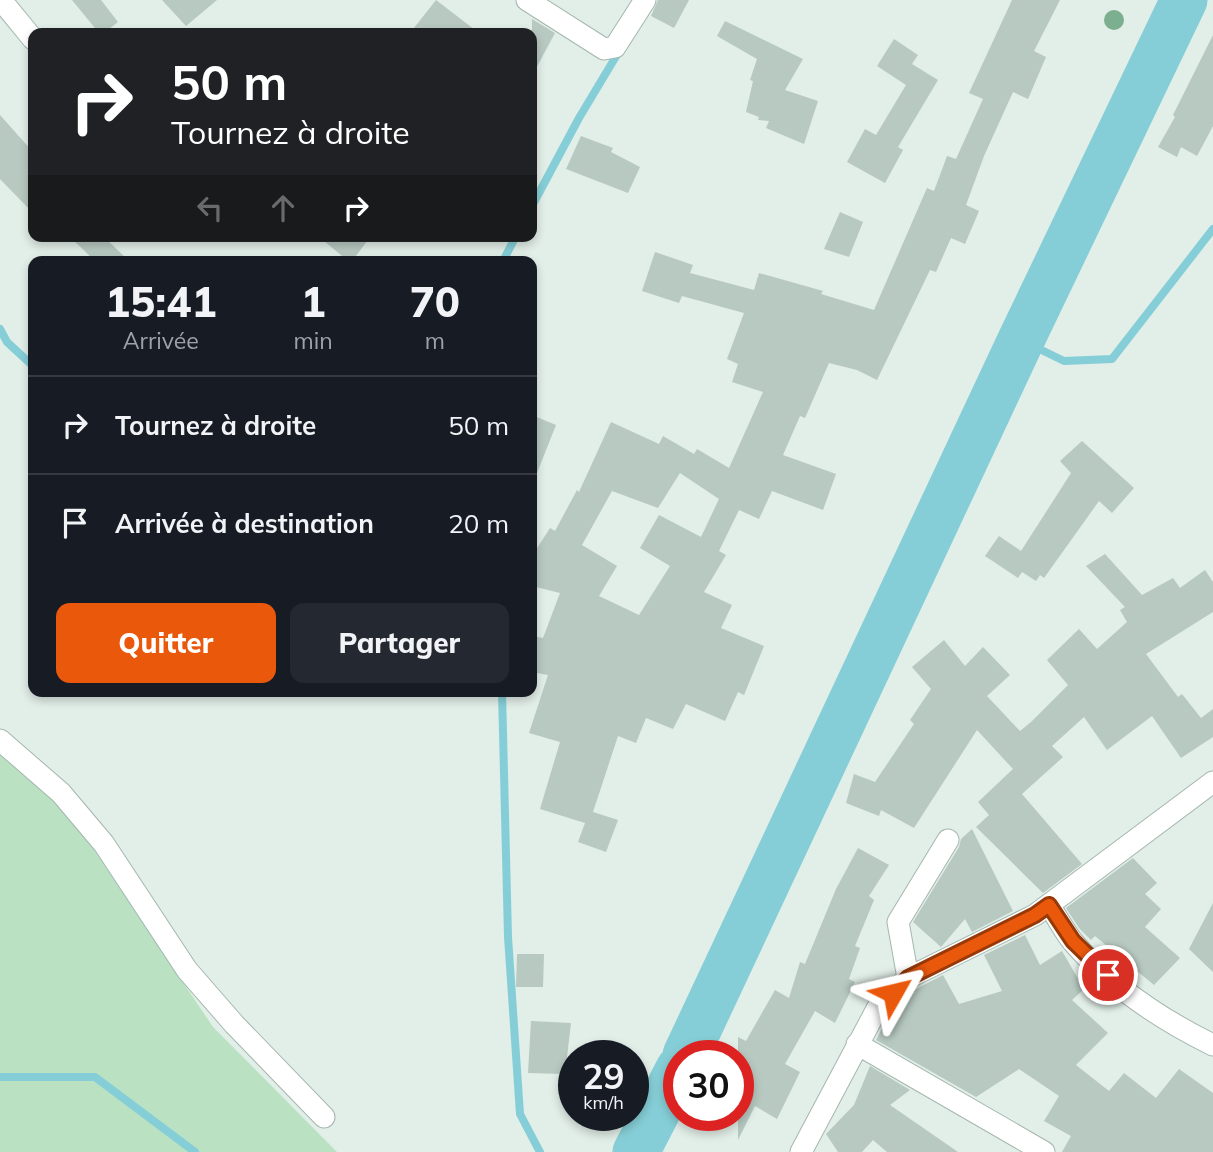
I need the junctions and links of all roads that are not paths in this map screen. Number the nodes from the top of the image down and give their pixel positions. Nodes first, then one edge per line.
1 (1, 0) edge
2 (527, 0) edge
3 (645, 0) edge
4 (28, 34) edge
5 (0, 740) edge
6 (1213, 782) edge
7 (948, 840) dead end
8 (1049, 905) junction
9 (908, 978) junction
10 (857, 1044) junction
11 (1213, 1045) edge
12 (324, 1117) dead end
13 (801, 1152) edge
14 (1044, 1152) edge

1 - 4 street
2 - 3 street
5 - 12 street
6 - 8 street
7 - 9 street
8 - 9 street
8 - 11 street
9 - 10 street
10 - 13 street
10 - 14 street

